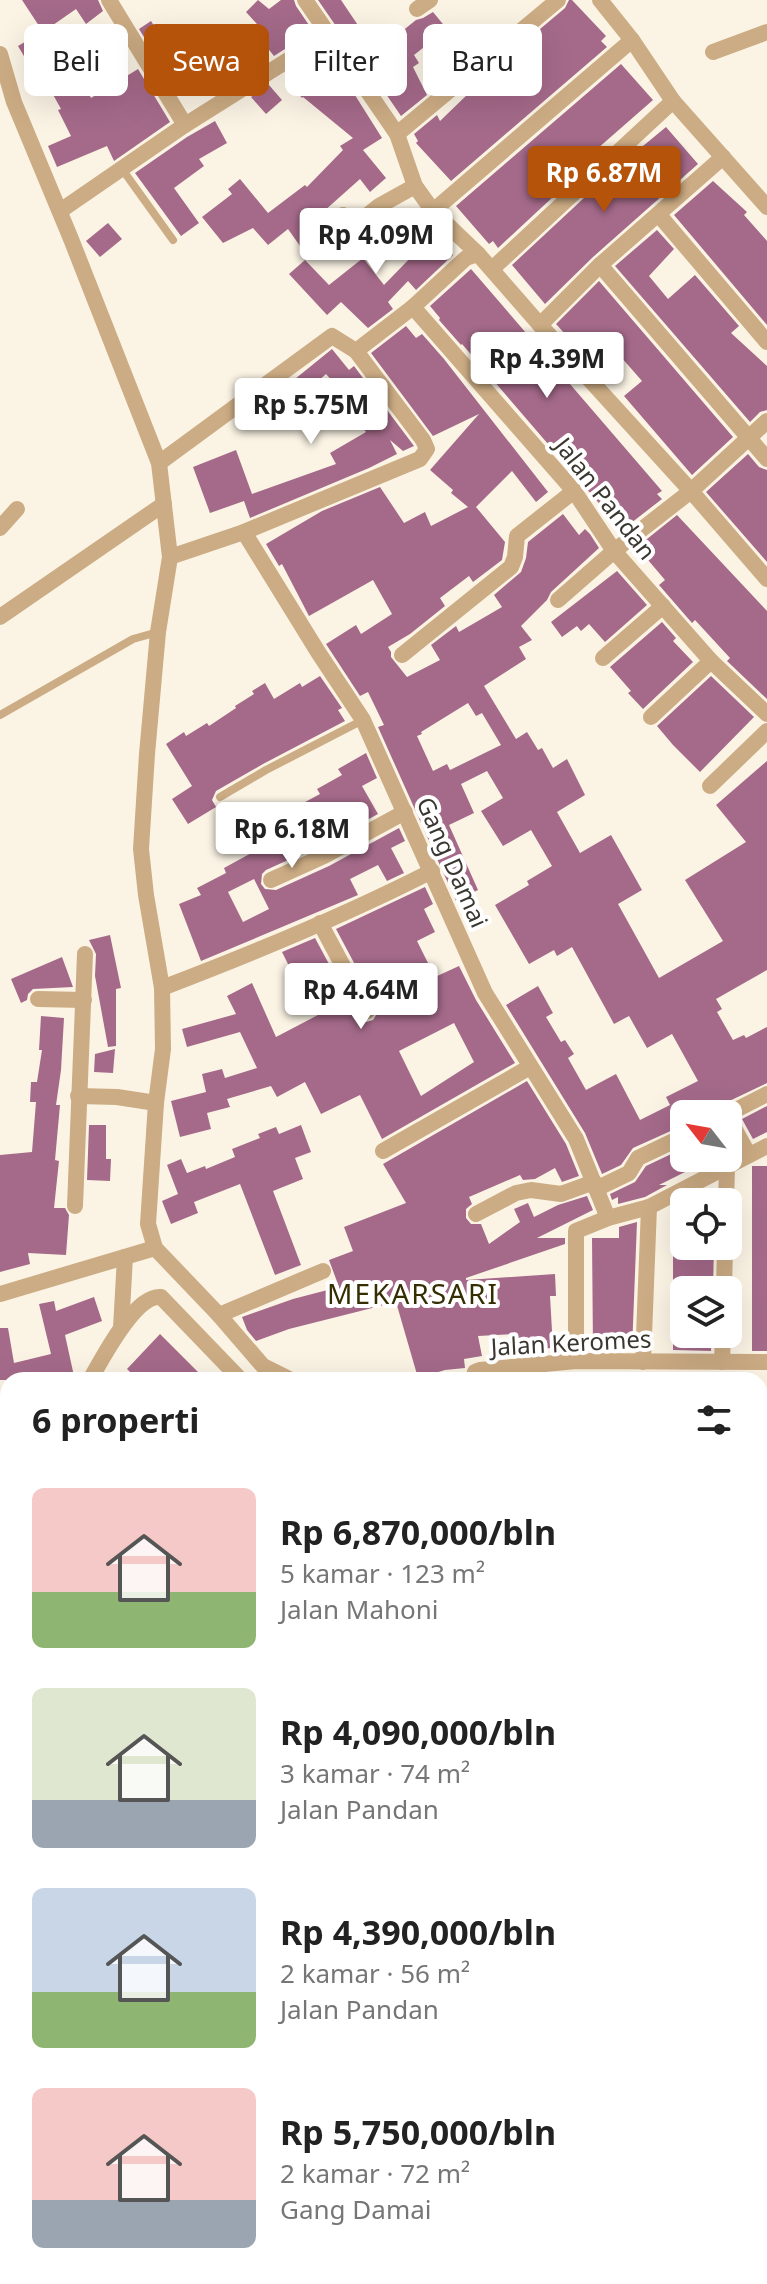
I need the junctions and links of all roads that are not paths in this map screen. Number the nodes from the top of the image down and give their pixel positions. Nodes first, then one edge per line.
1 (109, 0) edge
2 (305, 0) edge
3 (558, 0) edge
4 (600, 0) edge
5 (321, 24) edge
6 (767, 32) edge
7 (632, 40) junction
8 (713, 52) dead end
9 (0, 54) edge
10 (285, 62) edge
11 (371, 96) edge
12 (673, 101) junction
13 (185, 125) junction
14 (397, 134) junction
15 (723, 157) junction
16 (122, 169) junction
17 (415, 186) junction
18 (767, 207) edge
19 (60, 211) junction
20 (433, 211) junction
21 (343, 215) dead end
22 (659, 215) junction
23 (173, 240) dead end
24 (478, 254) junction
25 (600, 265) junction
26 (492, 269) junction
27 (413, 307) junction
28 (540, 325) junction
29 (767, 342) edge
30 (356, 351) junction
31 (767, 421) edge
32 (748, 437) junction
33 (767, 459) edge
34 (159, 463) junction
35 (574, 491) junction
36 (691, 491) junction
37 (164, 504) junction
38 (17, 509) dead end
39 (0, 528) edge
40 (244, 532) junction
41 (614, 551) junction
42 (170, 557) junction
43 (767, 579) edge
44 (558, 600) dead end
45 (663, 606) junction
46 (0, 617) edge
47 (158, 632) junction
48 (402, 655) dead end
49 (603, 658) dead end
50 (711, 661) junction
51 (767, 714) edge
52 (0, 715) edge
53 (651, 717) dead end
54 (363, 720) junction
55 (767, 731) edge
56 (710, 786) dead end
57 (220, 797) dead end
58 (405, 812) junction
59 (432, 871) junction
60 (271, 880) dead end
61 (320, 923) junction
62 (85, 954) dead end
63 (162, 988) junction
64 (38, 999) dead end
65 (84, 1000) junction
66 (367, 1011) dead end
67 (530, 1067) junction
68 (767, 1094) edge
69 (78, 1096) junction
70 (156, 1103) junction
71 (742, 1108) edge
72 (742, 1142) edge
73 (670, 1143) edge
74 (767, 1146) edge
75 (383, 1151) dead end
76 (749, 1155) junction
77 (742, 1159) edge
78 (719, 1172) edge
79 (595, 1186) junction
80 (75, 1206) dead end
81 (649, 1207) junction
82 (476, 1214) dead end
83 (608, 1218) junction
84 (155, 1248) junction
85 (125, 1257) junction
86 (323, 1271) dead end
87 (0, 1294) edge
88 (219, 1315) junction
89 (121, 1328) junction
90 (722, 1348) edge
91 (576, 1361) junction
92 (643, 1362) junction
93 (677, 1362) junction
94 (722, 1362) junction
95 (767, 1362) edge
96 (97, 1372) edge
97 (233, 1372) edge
98 (275, 1372) edge
99 (475, 1372) edge
100 (677, 1372) edge

1 - 13 street
2 - 5 street
3 - 14 street
4 - 7 street
6 - 8 street
7 - 12 street
7 - 20 street
9 - 19 street
10 - 13 street
11 - 14 street
12 - 15 street
12 - 26 street
13 - 16 street
14 - 17 street
15 - 18 street
15 - 22 street
16 - 19 street
16 - 23 lane
17 - 20 street
17 - 21 street
19 - 34 street
20 - 24 street
22 - 25 street
22 - 29 street
24 - 26 street
24 - 27 street
25 - 28 street
25 - 32 street
26 - 28 street
27 - 30 street
27 - 35 street, Jalan Pandan
28 - 36 street
30 - 34 street
30 - 40 street
31 - 32 street
32 - 33 street
32 - 36 street
34 - 37 street
35 - 41 street, Jalan Pandan
35 - 48 street
36 - 41 street
36 - 43 street
37 - 42 street
37 - 46 street
38 - 39 street
40 - 42 street
40 - 54 street, Gang Damai
41 - 44 street
41 - 45 street, Jalan Pandan
42 - 47 street
45 - 49 street
45 - 50 street, Jalan Pandan
47 - 52 lane
47 - 63 street
50 - 51 street, Jalan Pandan
50 - 53 street
54 - 57 lane
54 - 58 street, Gang Damai
55 - 56 street
58 - 59 street, Gang Damai
58 - 60 street
59 - 61 street
59 - 67 street, Gang Damai
61 - 63 street
61 - 66 street
62 - 65 street
63 - 70 street
64 - 65 street
65 - 69 street
67 - 75 street
67 - 79 street, Gang Damai
68 - 71 street
69 - 70 street
69 - 80 street
70 - 84 street
72 - 76 street
73 - 79 street
74 - 76 street
76 - 77 street
78 - 81 street
79 - 82 street
79 - 83 street, Gang Damai
81 - 83 street
81 - 92 street
83 - 91 street
84 - 85 street
84 - 88 street
85 - 87 street
85 - 89 street
86 - 88 street
88 - 98 street
89 - 96 street
89 - 97 street
90 - 94 street
91 - 92 street, Jalan Keromes
91 - 99 street, Jalan Keromes
92 - 93 street, Jalan Keromes
93 - 94 street, Jalan Keromes
93 - 100 street, Jalan Keromes
94 - 95 street, Jalan Keromes

